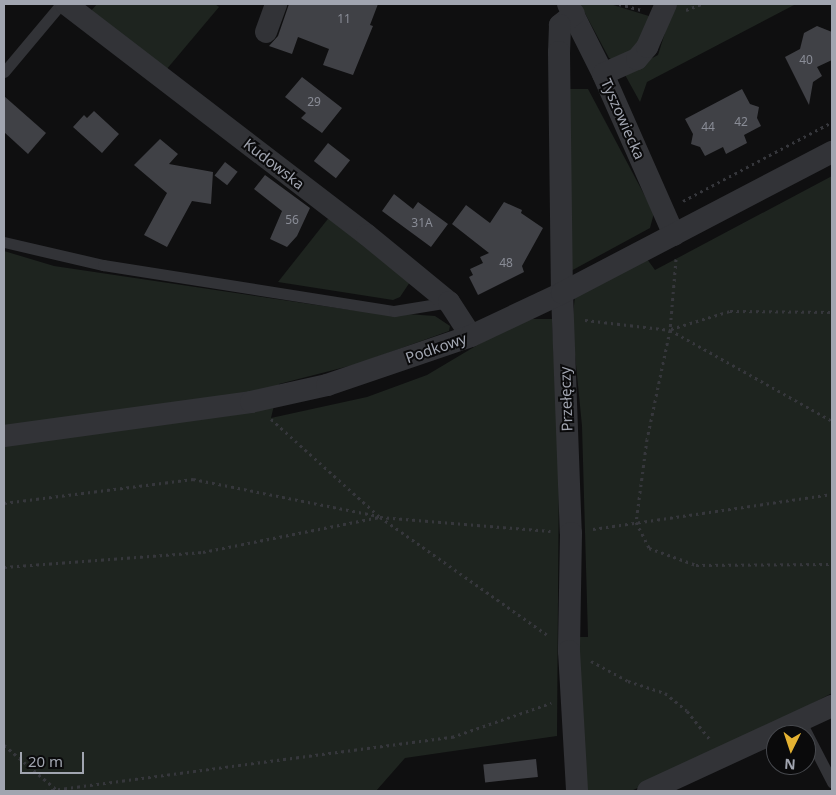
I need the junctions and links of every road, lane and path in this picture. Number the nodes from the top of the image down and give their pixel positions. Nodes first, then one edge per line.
1 (62, 4) edge
2 (66, 4) edge
3 (276, 4) edge
4 (666, 4) edge
5 (571, 9) edge
6 (266, 32) dead end
7 (4, 72) edge
8 (603, 74) junction
9 (832, 122) edge
10 (832, 152) edge
11 (664, 212) junction
12 (674, 235) junction
13 (4, 242) edge
14 (562, 293) junction
15 (448, 302) junction
16 (832, 312) edge
17 (563, 318) junction
18 (670, 330) junction
19 (471, 336) junction
20 (252, 402) junction
21 (832, 421) edge
22 (4, 436) edge
23 (832, 494) edge
24 (4, 503) edge
25 (380, 517) junction
26 (636, 522) junction
27 (571, 533) junction
28 (832, 564) edge
29 (4, 567) edge
30 (569, 651) junction
31 (571, 697) junction
32 (832, 706) edge
33 (802, 722) junction
34 (4, 745) edge
35 (726, 756) junction
36 (832, 782) edge
37 (57, 790) edge
38 (45, 791) edge
39 (577, 791) edge
40 (648, 791) edge

1 - 7 lane
2 - 15 street, Kudowska
3 - 6 street
4 - 8 street
5 - 8 street, Tyszowiecka
5 - 14 street, Przełęczy
8 - 11 street, Tyszowiecka
9 - 11 path
10 - 12 street, Podkowy
11 - 12 street, Tyszowiecka
12 - 14 street, Podkowy
12 - 18 path
13 - 15 lane
14 - 17 street, Przełęczy
14 - 19 street, Podkowy
15 - 19 street, Kudowska
16 - 18 path
17 - 18 path
17 - 27 street, Przełęczy
18 - 21 path
18 - 26 path
19 - 20 street, Podkowy
20 - 22 street, Podkowy
20 - 25 path
23 - 26 path
24 - 25 path
25 - 27 path
25 - 29 path
25 - 30 path
26 - 27 path
26 - 28 path
27 - 30 street, Przełęczy
30 - 31 street, Przełęczy
30 - 35 path
31 - 37 path
31 - 39 street, Przełęczy
32 - 33 street
33 - 35 street
33 - 36 lane
34 - 37 path
35 - 40 street
37 - 38 path

